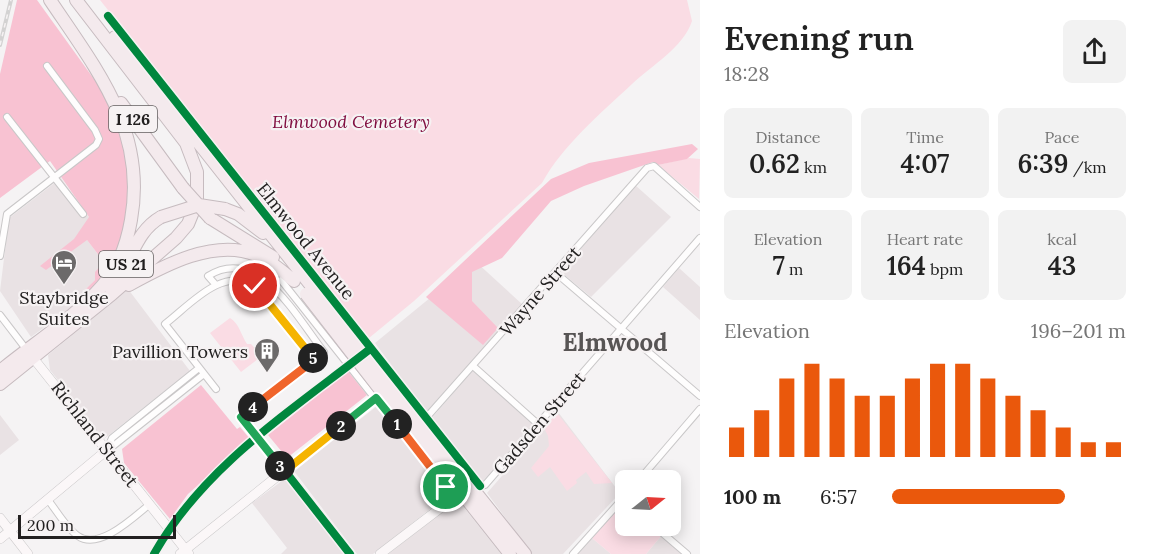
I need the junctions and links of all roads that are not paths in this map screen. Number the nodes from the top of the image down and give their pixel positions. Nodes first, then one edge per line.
1 (50, 0) edge
2 (76, 0) edge
3 (85, 0) edge
4 (108, 16) dead end
5 (83, 51) junction
6 (47, 66) dead end
7 (8, 117) dead end
8 (54, 176) junction
9 (700, 207) edge
10 (83, 214) dead end
11 (700, 238) edge
12 (0, 256) edge
13 (291, 261) junction
14 (556, 273) junction
15 (281, 280) dead end
16 (294, 281) junction
17 (216, 285) junction
18 (309, 291) junction
19 (112, 294) junction
20 (84, 304) junction
21 (0, 315) edge
22 (621, 328) junction
23 (30, 353) junction
24 (314, 360) junction
25 (473, 366) junction
26 (200, 368) junction
27 (0, 370) edge
28 (204, 374) junction
29 (0, 384) edge
30 (216, 388) dead end
31 (700, 396) edge
32 (378, 397) junction
33 (700, 409) edge
34 (426, 418) junction
35 (539, 425) junction
36 (107, 450) junction
37 (648, 470) edge
38 (285, 471) junction
39 (471, 488) junction
40 (48, 500) junction
41 (150, 504) junction
42 (444, 504) junction
43 (615, 509) edge
44 (0, 518) edge
45 (10, 531) junction
46 (666, 536) edge
47 (0, 539) edge
48 (185, 553) edge
49 (28, 554) edge
50 (350, 554) edge
51 (380, 554) edge
52 (510, 554) edge
53 (525, 554) edge
54 (573, 554) edge
55 (687, 554) edge

1 - 5 highway, I 126
2 - 19 highway
3 - 13 highway, I 126
4 - 34 street, Elmwood Avenue
5 - 16 highway, I 126, bridge
5 - 20 highway
6 - 8 street
7 - 8 street
8 - 10 street
8 - 12 street
9 - 14 street, Wayne Street
11 - 22 street, Gadsden Street
13 - 18 highway, I 126
13 - 20 highway, US 21, bridge
14 - 22 street
14 - 25 street, Wayne Street
15 - 32 street
16 - 18 highway, I 126
16 - 19 highway, US 21
17 - 24 street
17 - 24 street
17 - 26 street
18 - 39 highway, I 126, bridge
19 - 23 highway, US 21
20 - 23 highway, US 21
21 - 23 street, Richland Street
22 - 31 street
22 - 35 street, Gadsden Street
23 - 27 highway, US 21
23 - 29 highway, US 21
23 - 36 street, Richland Street
24 - 38 street
25 - 34 street, Wayne Street
25 - 35 street
26 - 28 street
26 - 36 street
28 - 30 street
28 - 36 street
32 - 38 street
32 - 42 street
33 - 37 street
34 - 39 street, Elmwood Avenue
35 - 39 street, Gadsden Street
36 - 40 street
36 - 41 street, Richland Street
38 - 48 street
38 - 50 street
39 - 42 street, Gadsden Street
39 - 52 highway, Elmwood Avenue
39 - 53 highway, Elmwood Avenue
40 - 41 street
40 - 45 street
41 - 48 street, Richland Street
42 - 51 street, Gadsden Street
43 - 54 street
44 - 45 street
45 - 47 street
45 - 49 street
46 - 55 street

